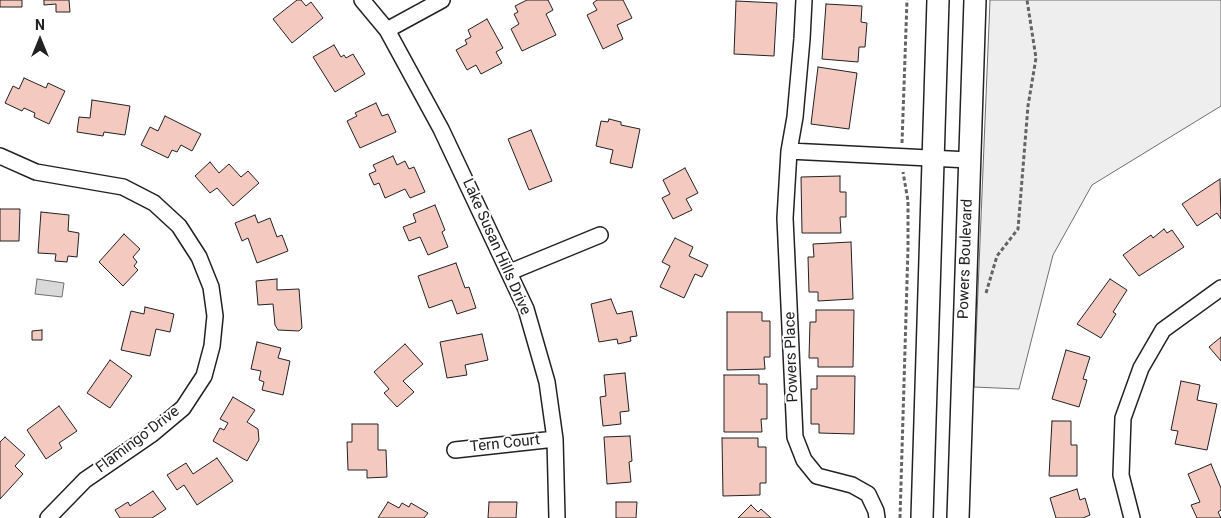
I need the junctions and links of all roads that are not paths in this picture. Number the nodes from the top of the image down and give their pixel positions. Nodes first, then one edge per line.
1 (362, 0) edge
2 (442, 0) edge
3 (804, 0) edge
4 (938, 0) edge
5 (975, 0) edge
6 (387, 30) junction
7 (789, 151) junction
8 (0, 156) edge
9 (935, 159) junction
10 (969, 160) junction
11 (600, 234) dead end
12 (510, 272) junction
13 (1221, 288) edge
14 (555, 439) junction
15 (455, 450) dead end
16 (48, 518) edge
17 (557, 518) edge
18 (876, 518) edge
19 (922, 518) edge
20 (958, 518) edge
21 (1132, 518) edge

1 - 6 street, Lake Susan Hills Drive
2 - 6 street
3 - 7 street, Powers Place
4 - 9 main road
5 - 10 main road, Powers Boulevard
6 - 12 street, Lake Susan Hills Drive
7 - 9 street
7 - 18 street, Powers Place
8 - 16 street, Flamingo Drive
9 - 10 street
9 - 19 main road
10 - 20 main road, Powers Boulevard
11 - 12 street
12 - 14 street, Lake Susan Hills Drive
13 - 21 street
14 - 15 street, Tern Court
14 - 17 street, Lake Susan Hills Drive

